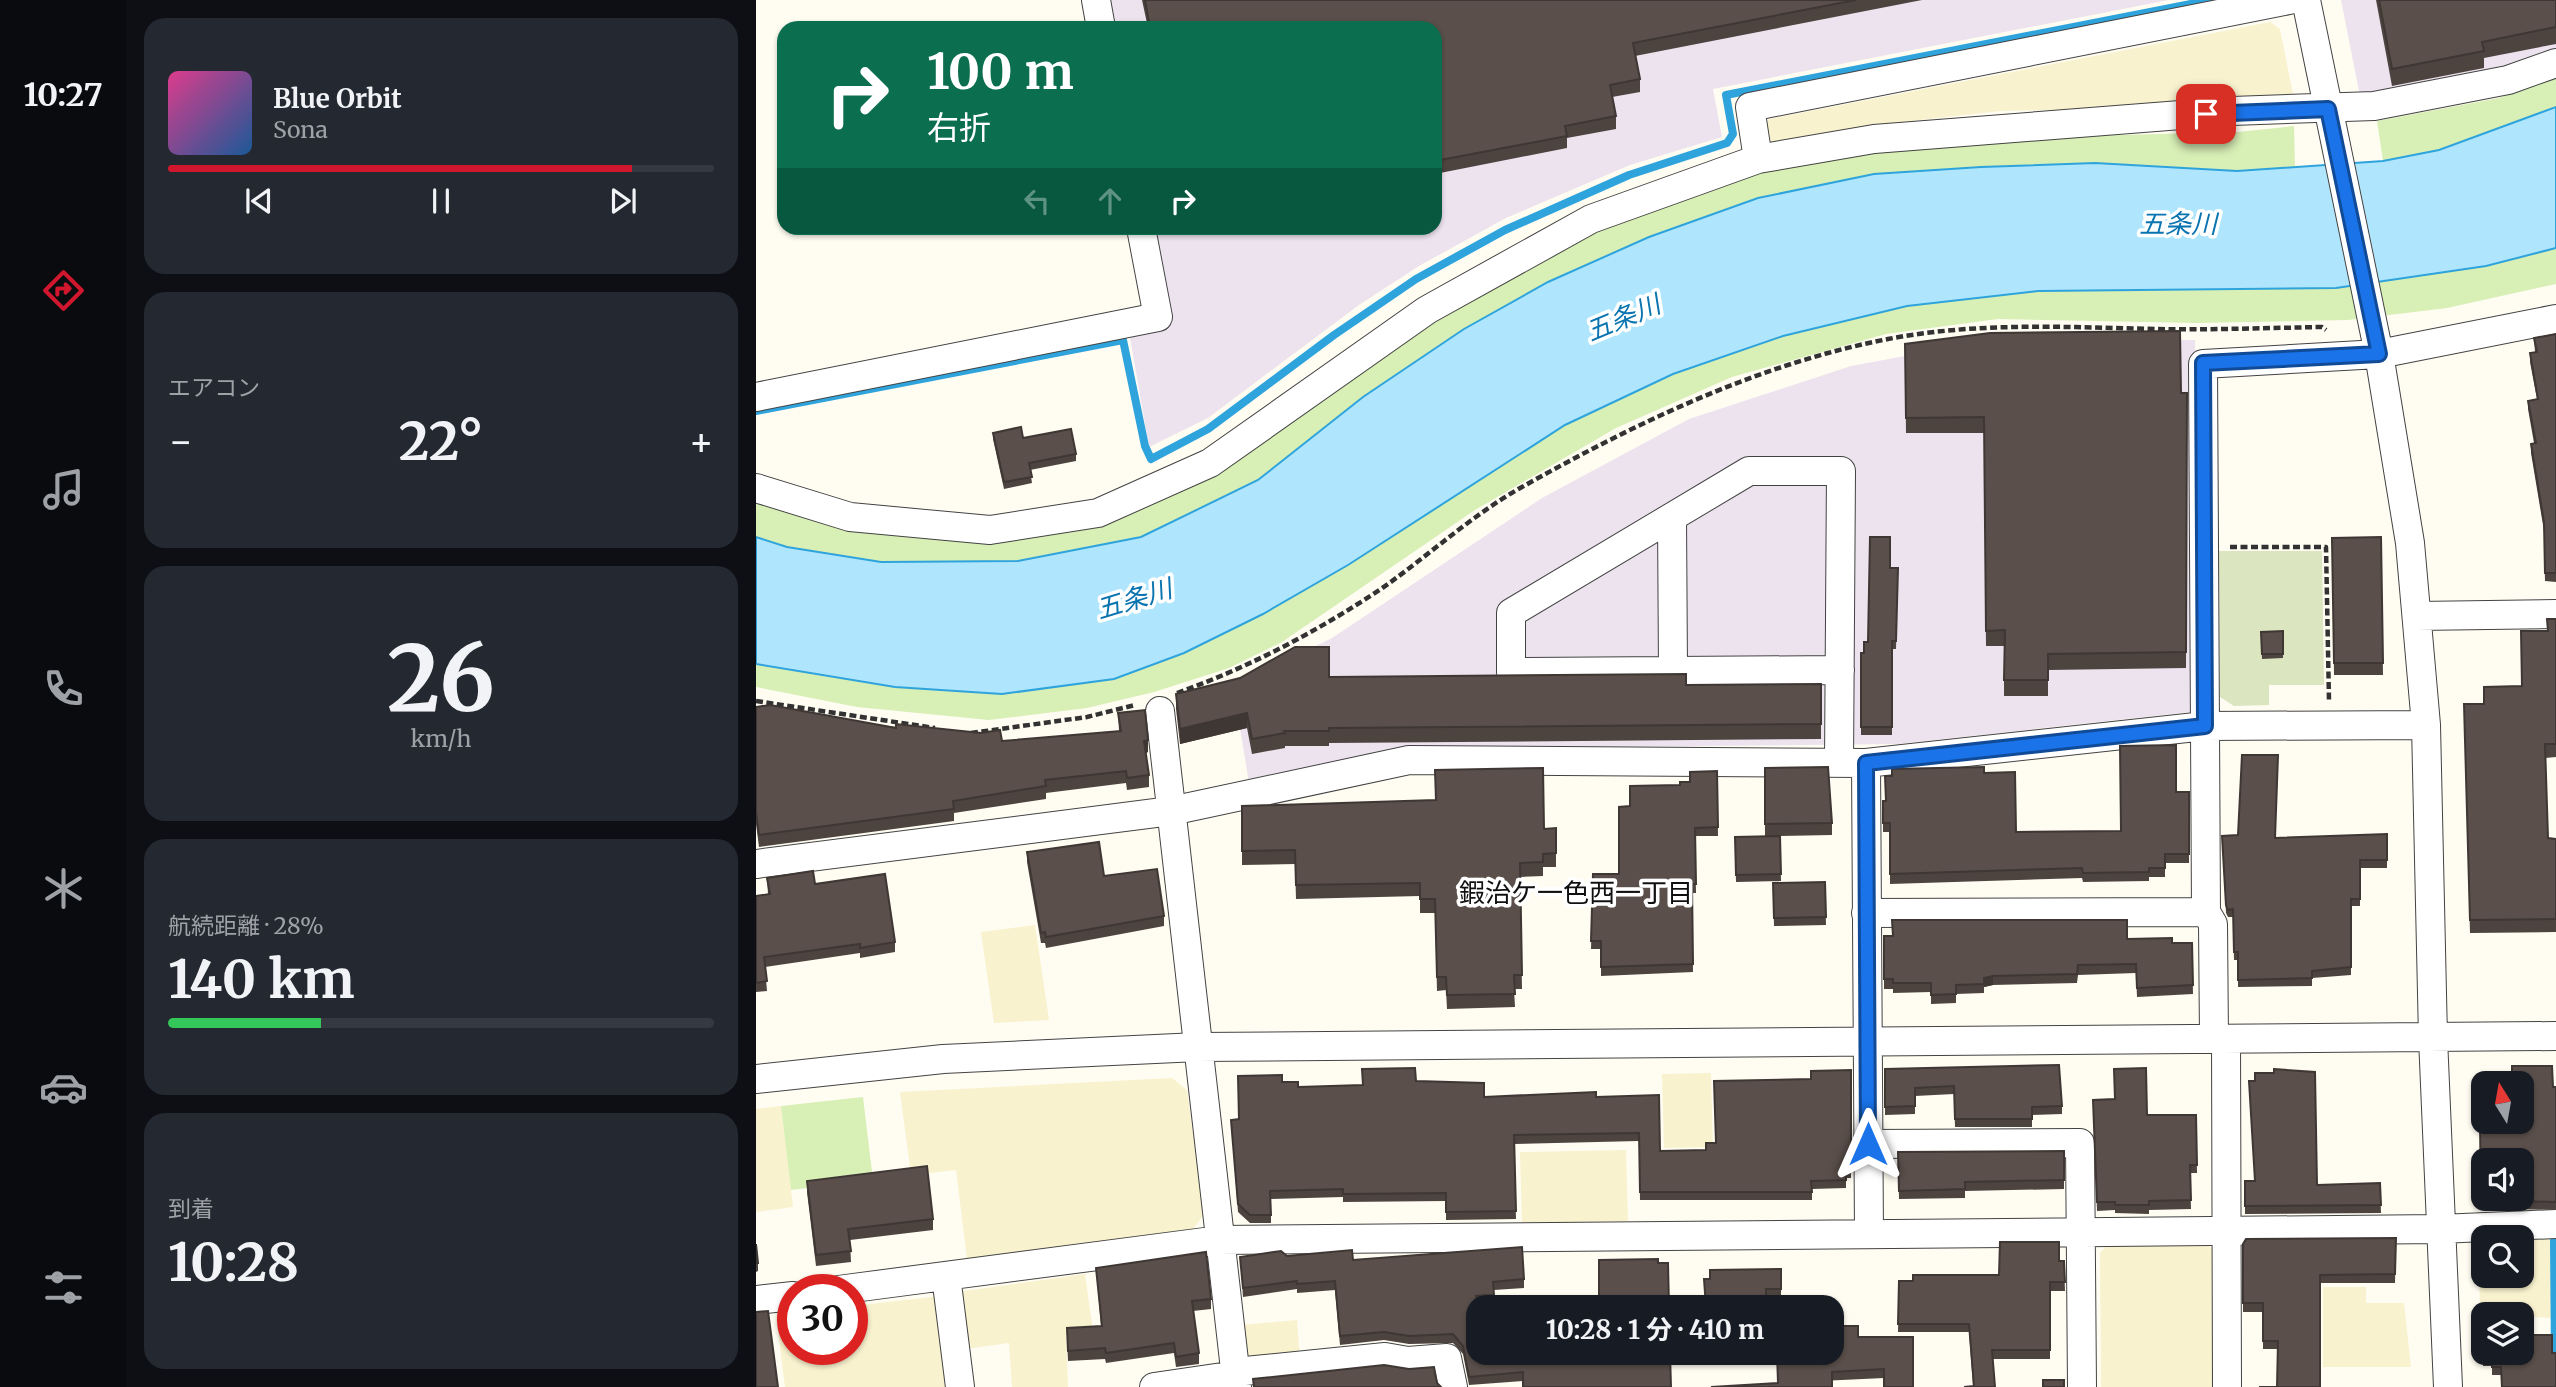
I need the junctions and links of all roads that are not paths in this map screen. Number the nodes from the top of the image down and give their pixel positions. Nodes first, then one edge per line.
1 (1096, 0) edge
2 (2289, 0) edge
3 (2306, 0) edge
4 (1100, 21) edge
5 (2556, 63) edge
6 (2329, 115) junction
7 (1758, 159) junction
8 (1142, 235) edge
9 (2556, 319) edge
10 (2379, 354) junction
11 (756, 397) edge
12 (756, 488) edge
13 (1672, 517) junction
14 (2556, 614) edge
15 (2417, 616) junction
16 (1840, 670) junction
17 (1673, 671) junction
18 (1159, 703) road end
19 (2426, 725) junction
20 (2205, 726) junction
21 (1852, 763) junction
22 (1171, 811) junction
23 (756, 864) edge
24 (2206, 912) junction
25 (1866, 913) junction
26 (2556, 1036) edge
27 (2433, 1038) junction
28 (2220, 1039) junction
29 (1867, 1042) junction
30 (1198, 1047) junction
31 (756, 1079) edge
32 (1868, 1144) junction
33 (2556, 1224) edge
34 (2440, 1229) junction
35 (2227, 1231) junction
36 (2081, 1233) junction
37 (1869, 1234) junction
38 (1220, 1240) junction
39 (946, 1276) junction
40 (868, 1286) edge
41 (777, 1298) edge
42 (756, 1300) edge
43 (1236, 1378) edge
44 (960, 1387) edge
45 (1154, 1387) edge
46 (1453, 1387) edge
47 (2082, 1387) edge
48 (2227, 1387) edge
49 (2448, 1387) edge

1 - 4 street
2 - 7 street
3 - 6 street
5 - 6 street
6 - 7 street
6 - 10 street
7 - 12 street
8 - 11 street
9 - 10 street
10 - 15 street
10 - 20 street
13 - 16 street
13 - 17 street
13 - 17 street
14 - 15 street
15 - 19 street
16 - 17 street
16 - 21 street
18 - 22 street
19 - 20 street
19 - 27 street
20 - 21 street
20 - 24 street
21 - 22 street
21 - 25 street
22 - 23 street
22 - 30 street
24 - 25 street
24 - 28 street
25 - 29 street
26 - 27 street
27 - 28 street
27 - 34 street
28 - 29 street
28 - 35 street
29 - 30 street
29 - 32 street
30 - 31 street
30 - 38 street
32 - 36 street
32 - 37 street
33 - 34 street
34 - 35 street
34 - 49 street
35 - 36 street
35 - 48 street
36 - 37 street
36 - 47 street
37 - 38 street
38 - 39 street
38 - 43 street
39 - 40 street
39 - 44 street
41 - 42 street
43 - 45 street
43 - 46 street

